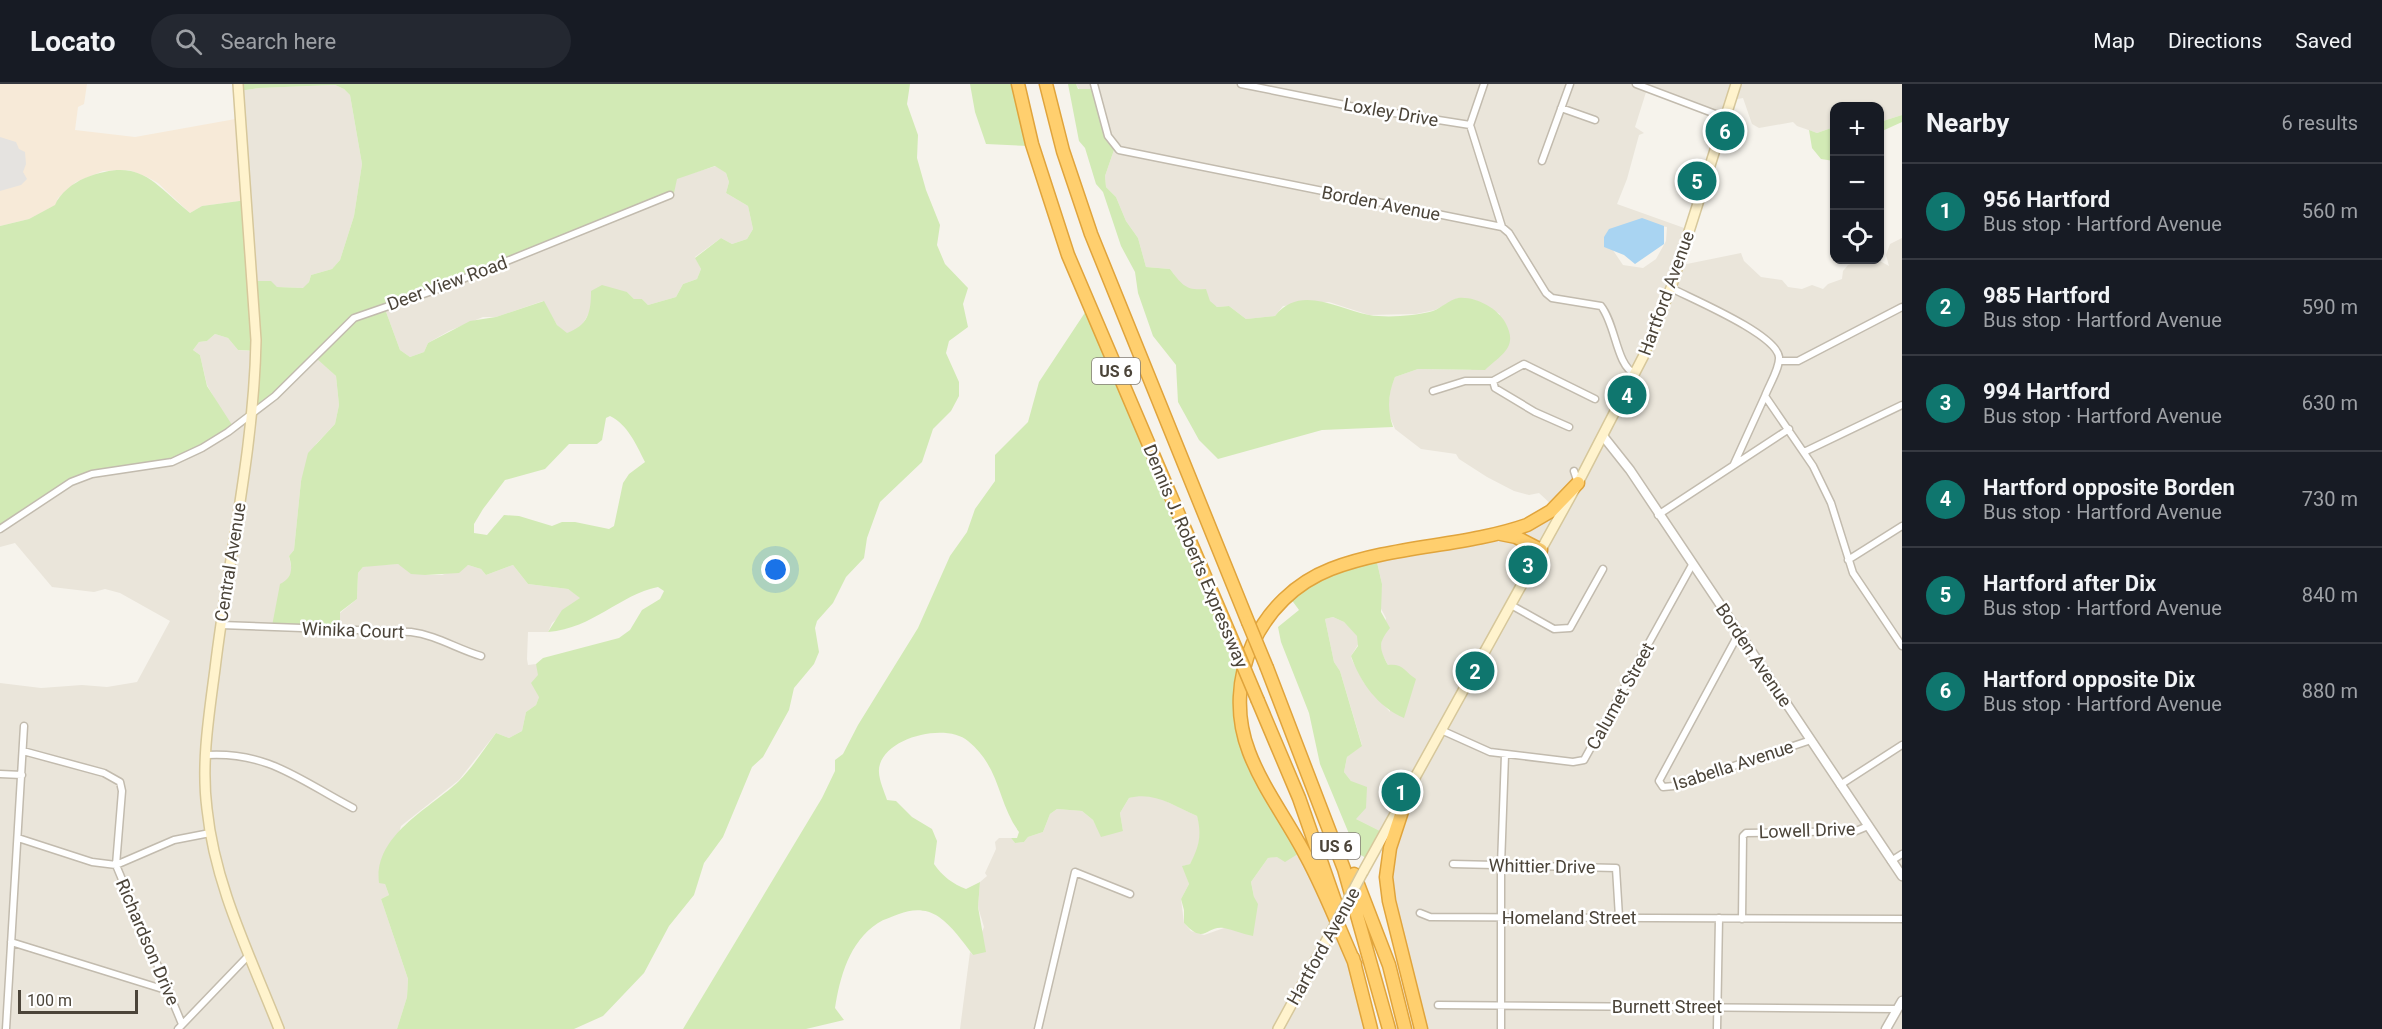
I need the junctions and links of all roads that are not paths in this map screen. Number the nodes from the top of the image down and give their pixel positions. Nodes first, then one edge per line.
1 (238, 84) edge
2 (1017, 84) edge
3 (1046, 84) edge
4 (1094, 84) edge
5 (1241, 84) edge
6 (1484, 84) edge
7 (1570, 84) edge
8 (1636, 84) edge
9 (1736, 84) edge
10 (1651, 87) edge
11 (1561, 108) junction
12 (1726, 118) junction
13 (1595, 120) dead end
14 (1470, 125) junction
15 (1542, 161) dead end
16 (670, 195) dead end
17 (1502, 227) junction
18 (1671, 288) junction
19 (1902, 307) edge
20 (1779, 360) junction
21 (1635, 374) junction
22 (1493, 381) junction
23 (1433, 391) dead end
24 (1765, 396) junction
25 (1595, 399) dead end
26 (1902, 405) edge
27 (252, 415) junction
28 (1569, 427) dead end
29 (1789, 429) junction
30 (1603, 436) junction
31 (1804, 452) junction
32 (1734, 464) junction
33 (1576, 477) junction
34 (1658, 515) junction
35 (1902, 526) edge
36 (0, 529) edge
37 (1484, 535) junction
38 (1541, 550) junction
39 (1848, 560) junction
40 (1692, 565) junction
41 (1603, 569) dead end
42 (1511, 605) junction
43 (221, 625) junction
44 (1739, 633) junction
45 (1900, 636) edge
46 (1902, 646) edge
47 (481, 656) dead end
48 (24, 726) dead end
49 (1441, 730) junction
50 (1811, 740) junction
51 (1902, 745) edge
52 (23, 751) junction
53 (1505, 754) junction
54 (206, 755) junction
55 (0, 774) edge
56 (22, 775) junction
57 (1840, 785) junction
58 (1410, 787) junction
59 (353, 808) dead end
60 (1325, 814) junction
61 (1868, 826) junction
62 (210, 833) junction
63 (18, 838) junction
64 (1902, 854) edge
65 (1891, 861) junction
66 (1453, 864) dead end
67 (116, 865) junction
68 (1501, 865) junction
69 (1902, 876) edge
70 (1130, 894) dead end
71 (1420, 913) dead end
72 (1501, 917) junction
73 (1619, 917) junction
74 (1719, 918) junction
75 (1742, 919) junction
76 (1902, 919) edge
77 (11, 942) junction
78 (249, 955) junction
79 (1355, 964) junction
80 (169, 991) junction
81 (1902, 1001) edge
82 (1438, 1005) dead end
83 (1501, 1005) junction
84 (1718, 1006) junction
85 (1896, 1009) junction
86 (180, 1027) edge
87 (6, 1029) edge
88 (279, 1029) edge
89 (1038, 1029) edge
90 (1278, 1029) edge
91 (1371, 1029) edge
92 (1389, 1029) edge
93 (1405, 1029) edge
94 (1421, 1029) edge
95 (1501, 1029) edge
96 (1717, 1029) edge
97 (1887, 1029) edge

1 - 27 main road, Central Avenue
2 - 79 highway, Dennis J. Roberts Expressway / US 6, bridge
3 - 60 highway, Dennis J. Roberts Expressway / US 6, bridge
4 - 17 street, Borden Avenue
5 - 14 street, Loxley Drive
6 - 14 street
7 - 11 street
8 - 10 street
9 - 12 main road, Hartford Avenue
10 - 12 street
11 - 13 street
11 - 15 street
12 - 18 main road, Hartford Avenue
14 - 17 street
16 - 27 street, Deer View Road
17 - 21 street
18 - 20 street
18 - 21 main road, Hartford Avenue
19 - 20 street
20 - 24 street
21 - 30 main road, Hartford Avenue
22 - 23 street
22 - 25 street
22 - 28 street
24 - 29 street
24 - 32 street
26 - 31 street
27 - 36 street, Deer View Road
27 - 43 main road, Central Avenue
29 - 31 street
29 - 32 street
30 - 33 main road, Hartford Avenue
30 - 34 street, Borden Avenue
31 - 39 street
32 - 34 street
33 - 37 highway
33 - 38 main road, Hartford Avenue
34 - 40 street, Borden Avenue
35 - 39 street
37 - 38 highway
37 - 79 highway
38 - 42 main road, Hartford Avenue
39 - 45 street
40 - 44 street, Borden Avenue
40 - 53 street, Calumet Street
41 - 42 street
42 - 49 main road, Hartford Avenue
43 - 47 street, Winika Court
43 - 54 main road, Central Avenue
44 - 50 street, Borden Avenue
44 - 50 street, Isabella Avenue
45 - 46 street
48 - 52 street
49 - 53 street, Calumet Street
49 - 58 main road, Hartford Avenue
50 - 57 street, Borden Avenue
51 - 57 street
52 - 56 street
52 - 67 street, Richardson Drive
53 - 68 street
54 - 59 street
54 - 62 main road, Central Avenue
55 - 56 street
56 - 63 street
57 - 61 street, Borden Avenue
58 - 90 main road, Hartford Avenue, bridge
58 - 94 highway
60 - 92 highway, Dennis J. Roberts Expressway / US 6
60 - 93 highway
61 - 65 street, Borden Avenue
61 - 75 street, Lowell Drive
62 - 67 street
62 - 78 main road, Central Avenue
63 - 67 street
63 - 77 street
64 - 65 street
65 - 69 street, Borden Avenue
66 - 68 street, Whittier Drive
67 - 80 street, Richardson Drive
68 - 72 street
68 - 73 street, Whittier Drive
70 - 89 street
71 - 72 street, Homeland Street
72 - 73 street, Homeland Street
72 - 83 street
73 - 74 street, Homeland Street
74 - 75 street, Homeland Street
74 - 84 street
75 - 76 street
77 - 80 street
77 - 87 street
78 - 86 street
78 - 88 main road, Central Avenue
79 - 91 highway, Dennis J. Roberts Expressway / US 6
80 - 86 street, Richardson Drive
81 - 85 street
82 - 83 street, Burnett Street
83 - 84 street, Burnett Street
83 - 95 street
84 - 85 street, Burnett Street
84 - 96 street
85 - 97 street

